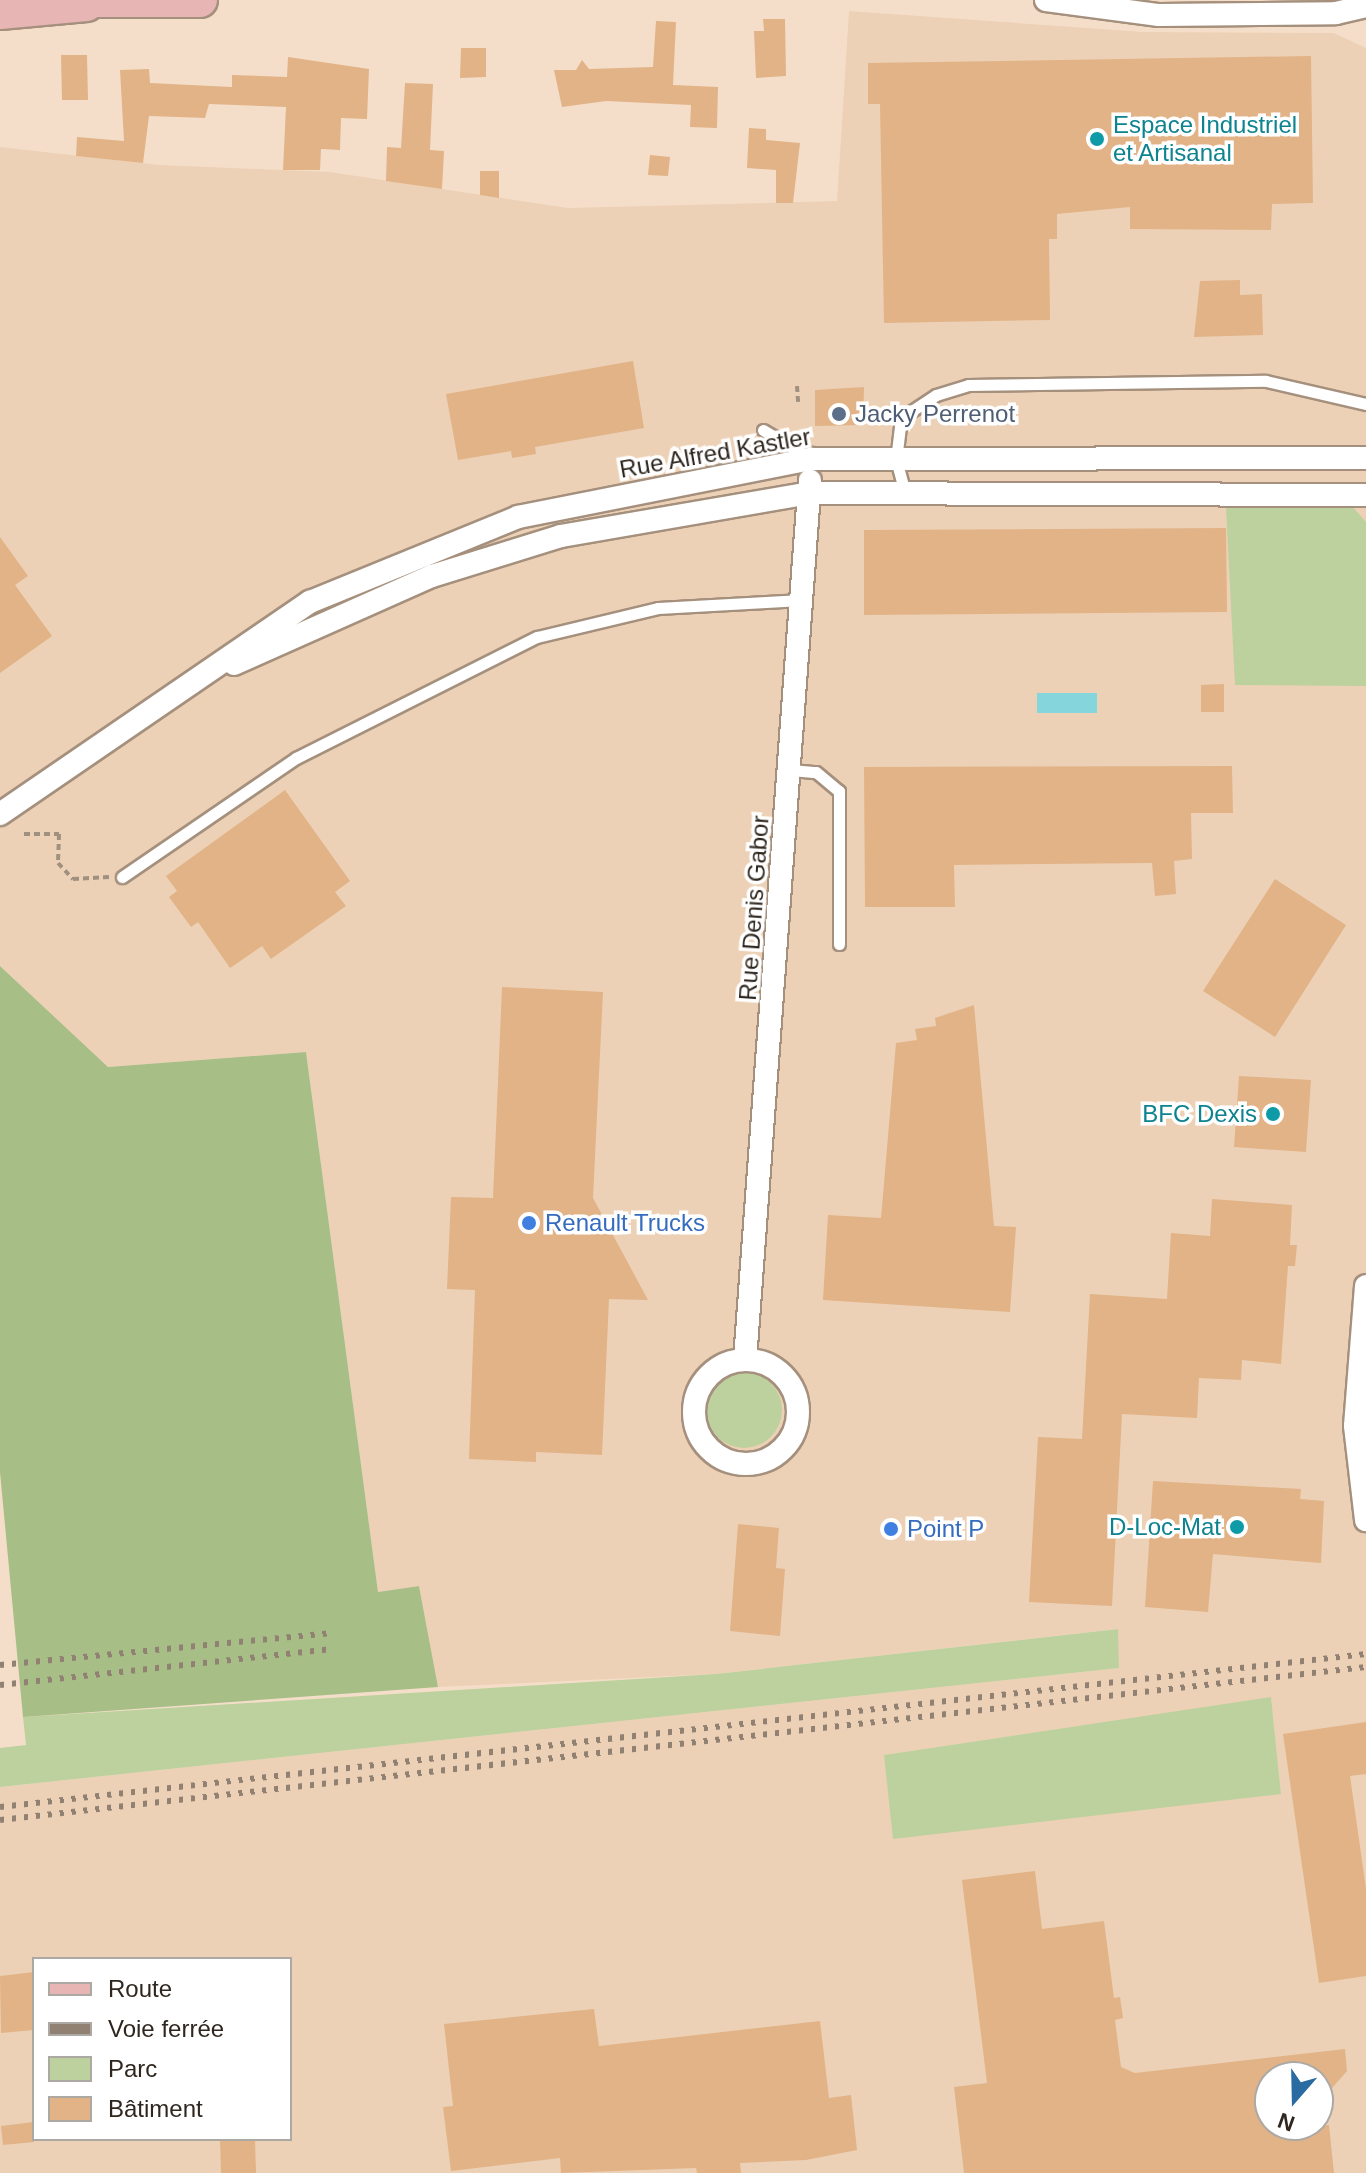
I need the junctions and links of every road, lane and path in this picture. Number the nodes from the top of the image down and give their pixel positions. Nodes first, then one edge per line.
1 (64, 0) edge
2 (200, 0) edge
3 (1046, 0) edge
4 (117, 1) edge
5 (1366, 6) edge
6 (0, 12) edge
7 (1336, 13) junction
8 (1366, 24) edge
9 (797, 386) dead end
10 (798, 402) dead end
11 (1366, 404) edge
12 (763, 430) dead end
13 (1366, 458) edge
14 (811, 459) junction
15 (896, 460) junction
16 (809, 493) junction
17 (905, 493) junction
18 (1366, 495) edge
19 (802, 600) junction
20 (168, 694) junction
21 (791, 770) junction
22 (0, 814) edge
23 (24, 834) dead end
24 (122, 877) joint
25 (839, 944) dead end
26 (1366, 1286) edge
27 (745, 1360) junction
28 (1366, 1520) edge

1 - 4 main road
2 - 4 main road
3 - 7 street
4 - 6 main road
5 - 7 street
7 - 8 street
9 - 10 path
11 - 15 lane
12 - 14 lane
13 - 15 street, Rue Alfred Kastler
14 - 15 street, Rue Alfred Kastler
14 - 16 street, Rue Denis Gabor
14 - 20 street, Rue Alfred Kastler
15 - 17 lane
16 - 17 street, Rue Alfred Kastler
16 - 19 street, Rue Denis Gabor
16 - 20 street, Rue Alfred Kastler
17 - 18 street, Rue Alfred Kastler
19 - 21 street, Rue Denis Gabor
19 - 24 lane
20 - 22 street, Rue Alfred Kastler
21 - 25 lane
21 - 27 street, Rue Denis Gabor
23 - 24 path
26 - 28 street
27 - 27 street

